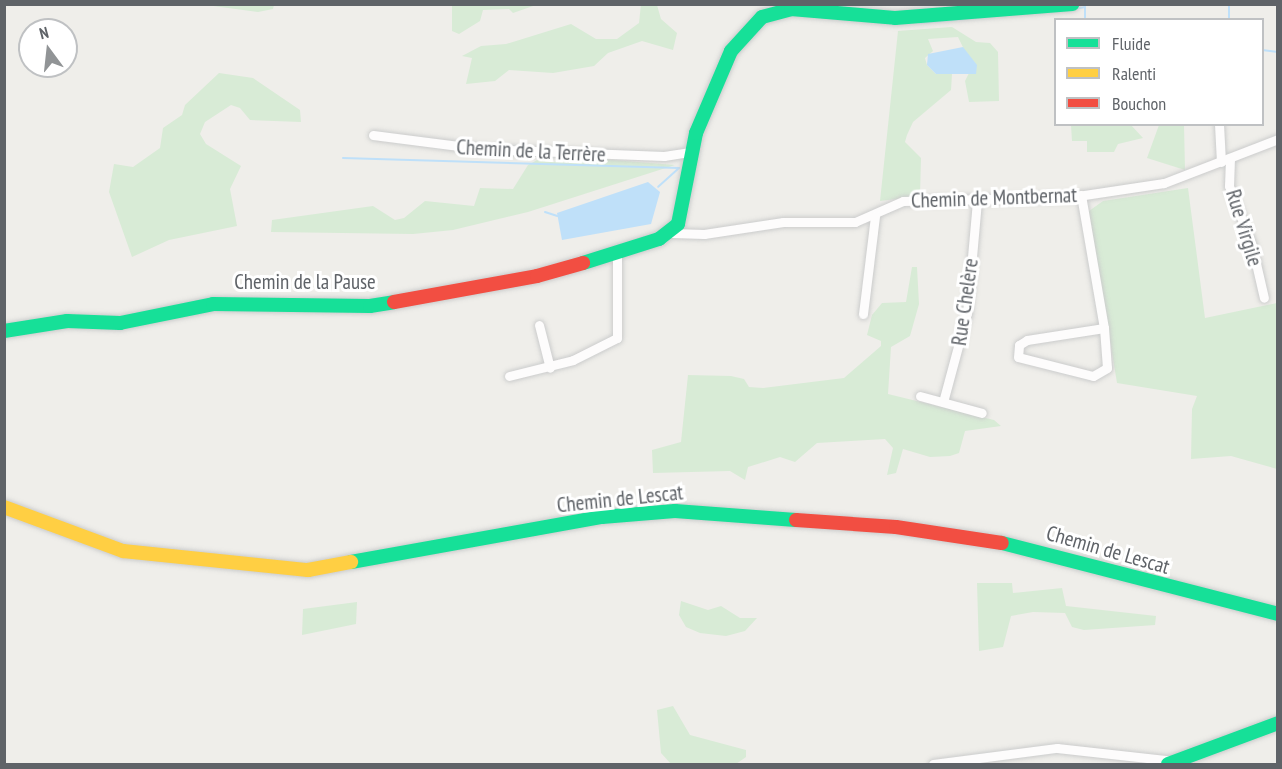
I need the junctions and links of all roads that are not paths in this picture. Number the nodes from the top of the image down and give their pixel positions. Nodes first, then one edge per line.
1 (1072, 4) edge
2 (1219, 126) edge
3 (373, 135) dead end
4 (1278, 139) edge
5 (689, 152) junction
6 (1230, 158) junction
7 (1221, 162) junction
8 (1081, 195) junction
9 (977, 200) junction
10 (875, 216) junction
11 (672, 233) junction
12 (617, 254) junction
13 (1264, 298) dead end
14 (864, 314) dead end
15 (539, 325) dead end
16 (1104, 328) junction
17 (4, 332) edge
18 (550, 368) junction
19 (509, 376) dead end
20 (920, 396) dead end
21 (944, 402) junction
22 (982, 413) dead end
23 (4, 507) edge
24 (1278, 614) edge
25 (1278, 723) edge
26 (1171, 763) edge
27 (933, 765) edge

1 - 5 street
2 - 7 street
3 - 5 street, Chemin de la Terrère
4 - 6 street, Chemin de Montbernat
5 - 11 street
6 - 7 street, Chemin de Montbernat
6 - 13 street, Rue Virgile
7 - 8 street, Chemin de Montbernat
8 - 9 street, Chemin de Montbernat
8 - 16 street
9 - 10 street, Chemin de Montbernat
9 - 21 street, Rue Chelère
10 - 11 street, Chemin de Montbernat
10 - 14 street
11 - 12 street, Chemin de la Pause
12 - 17 street, Chemin de la Pause
12 - 18 street
15 - 18 street
16 - 16 street
18 - 19 street
20 - 21 street
21 - 22 street
23 - 24 street, Chemin de Lescat
25 - 26 street
26 - 27 street

